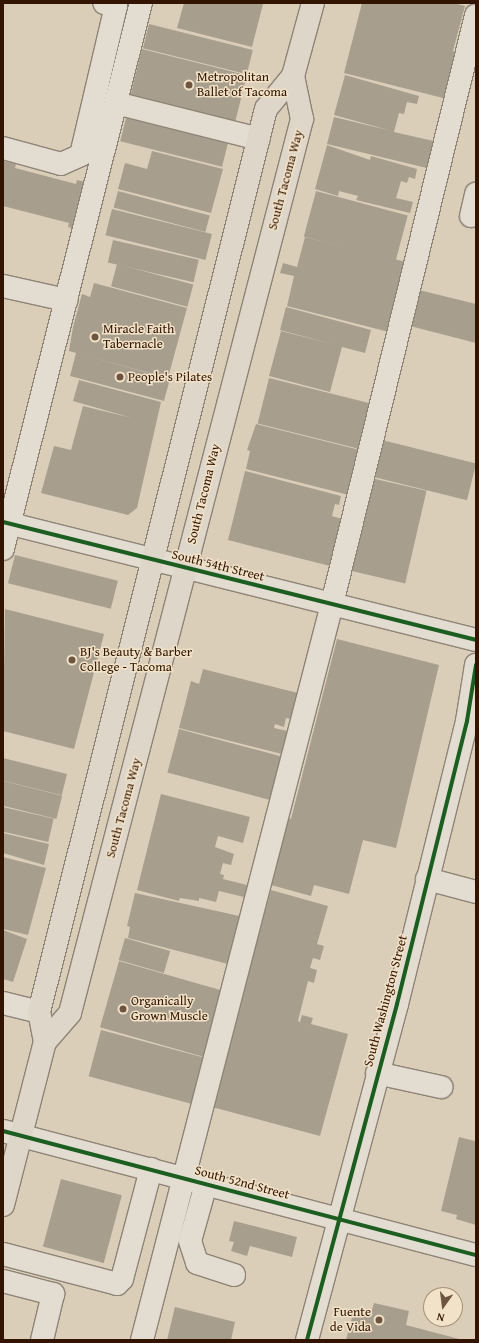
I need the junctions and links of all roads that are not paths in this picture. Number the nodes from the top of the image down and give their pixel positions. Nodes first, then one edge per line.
1 (104, 3) edge
2 (141, 3) edge
3 (313, 3) edge
4 (476, 15) edge
5 (292, 76) junction
6 (116, 103) junction
7 (259, 138) junction
8 (3, 148) edge
9 (476, 194) edge
10 (471, 216) dead end
11 (3, 286) edge
12 (66, 300) junction
13 (6, 523) edge
14 (3, 549) edge
15 (152, 560) junction
16 (185, 568) junction
17 (332, 604) junction
18 (476, 640) edge
19 (476, 665) edge
20 (428, 878) junction
21 (476, 892) edge
22 (3, 1003) edge
23 (39, 1012) junction
24 (45, 1042) junction
25 (377, 1073) junction
26 (441, 1087) dead end
27 (12, 1133) edge
28 (151, 1169) junction
29 (184, 1178) junction
30 (206, 1184) junction
31 (3, 1205) edge
32 (338, 1219) junction
33 (3, 1254) edge
34 (476, 1255) edge
35 (234, 1275) dead end
36 (3, 1281) edge
37 (42, 1340) edge
38 (142, 1340) edge
39 (307, 1340) edge

1 - 8 street
2 - 6 street
3 - 5 main road, South Tacoma Way
4 - 17 street
5 - 7 main road, South Tacoma Way
5 - 16 main road, South Tacoma Way
6 - 7 street
6 - 12 street
7 - 15 main road, South Tacoma Way
9 - 10 street
11 - 12 street
12 - 13 street
13 - 14 street
13 - 15 street, South 54th Street
15 - 16 street, South 54th Street
15 - 23 main road, South Tacoma Way
16 - 17 street, South 54th Street
16 - 24 main road, South Tacoma Way
17 - 18 street, South 54th Street
17 - 29 street
19 - 20 street, South Washington Street
20 - 21 street
20 - 25 street, South Washington Street
22 - 23 street
23 - 24 main road, South Tacoma Way
24 - 27 main road, South Tacoma Way
25 - 26 street
25 - 32 street, South Washington Street
27 - 28 street, South 52nd Street
27 - 31 main road, South Tacoma Way
28 - 29 street, South 52nd Street
28 - 33 street
29 - 30 street, South 52nd Street
29 - 38 street
30 - 32 street, South 52nd Street
30 - 35 street
32 - 34 street, South 52nd Street
32 - 39 street, South Washington Street
36 - 37 street

